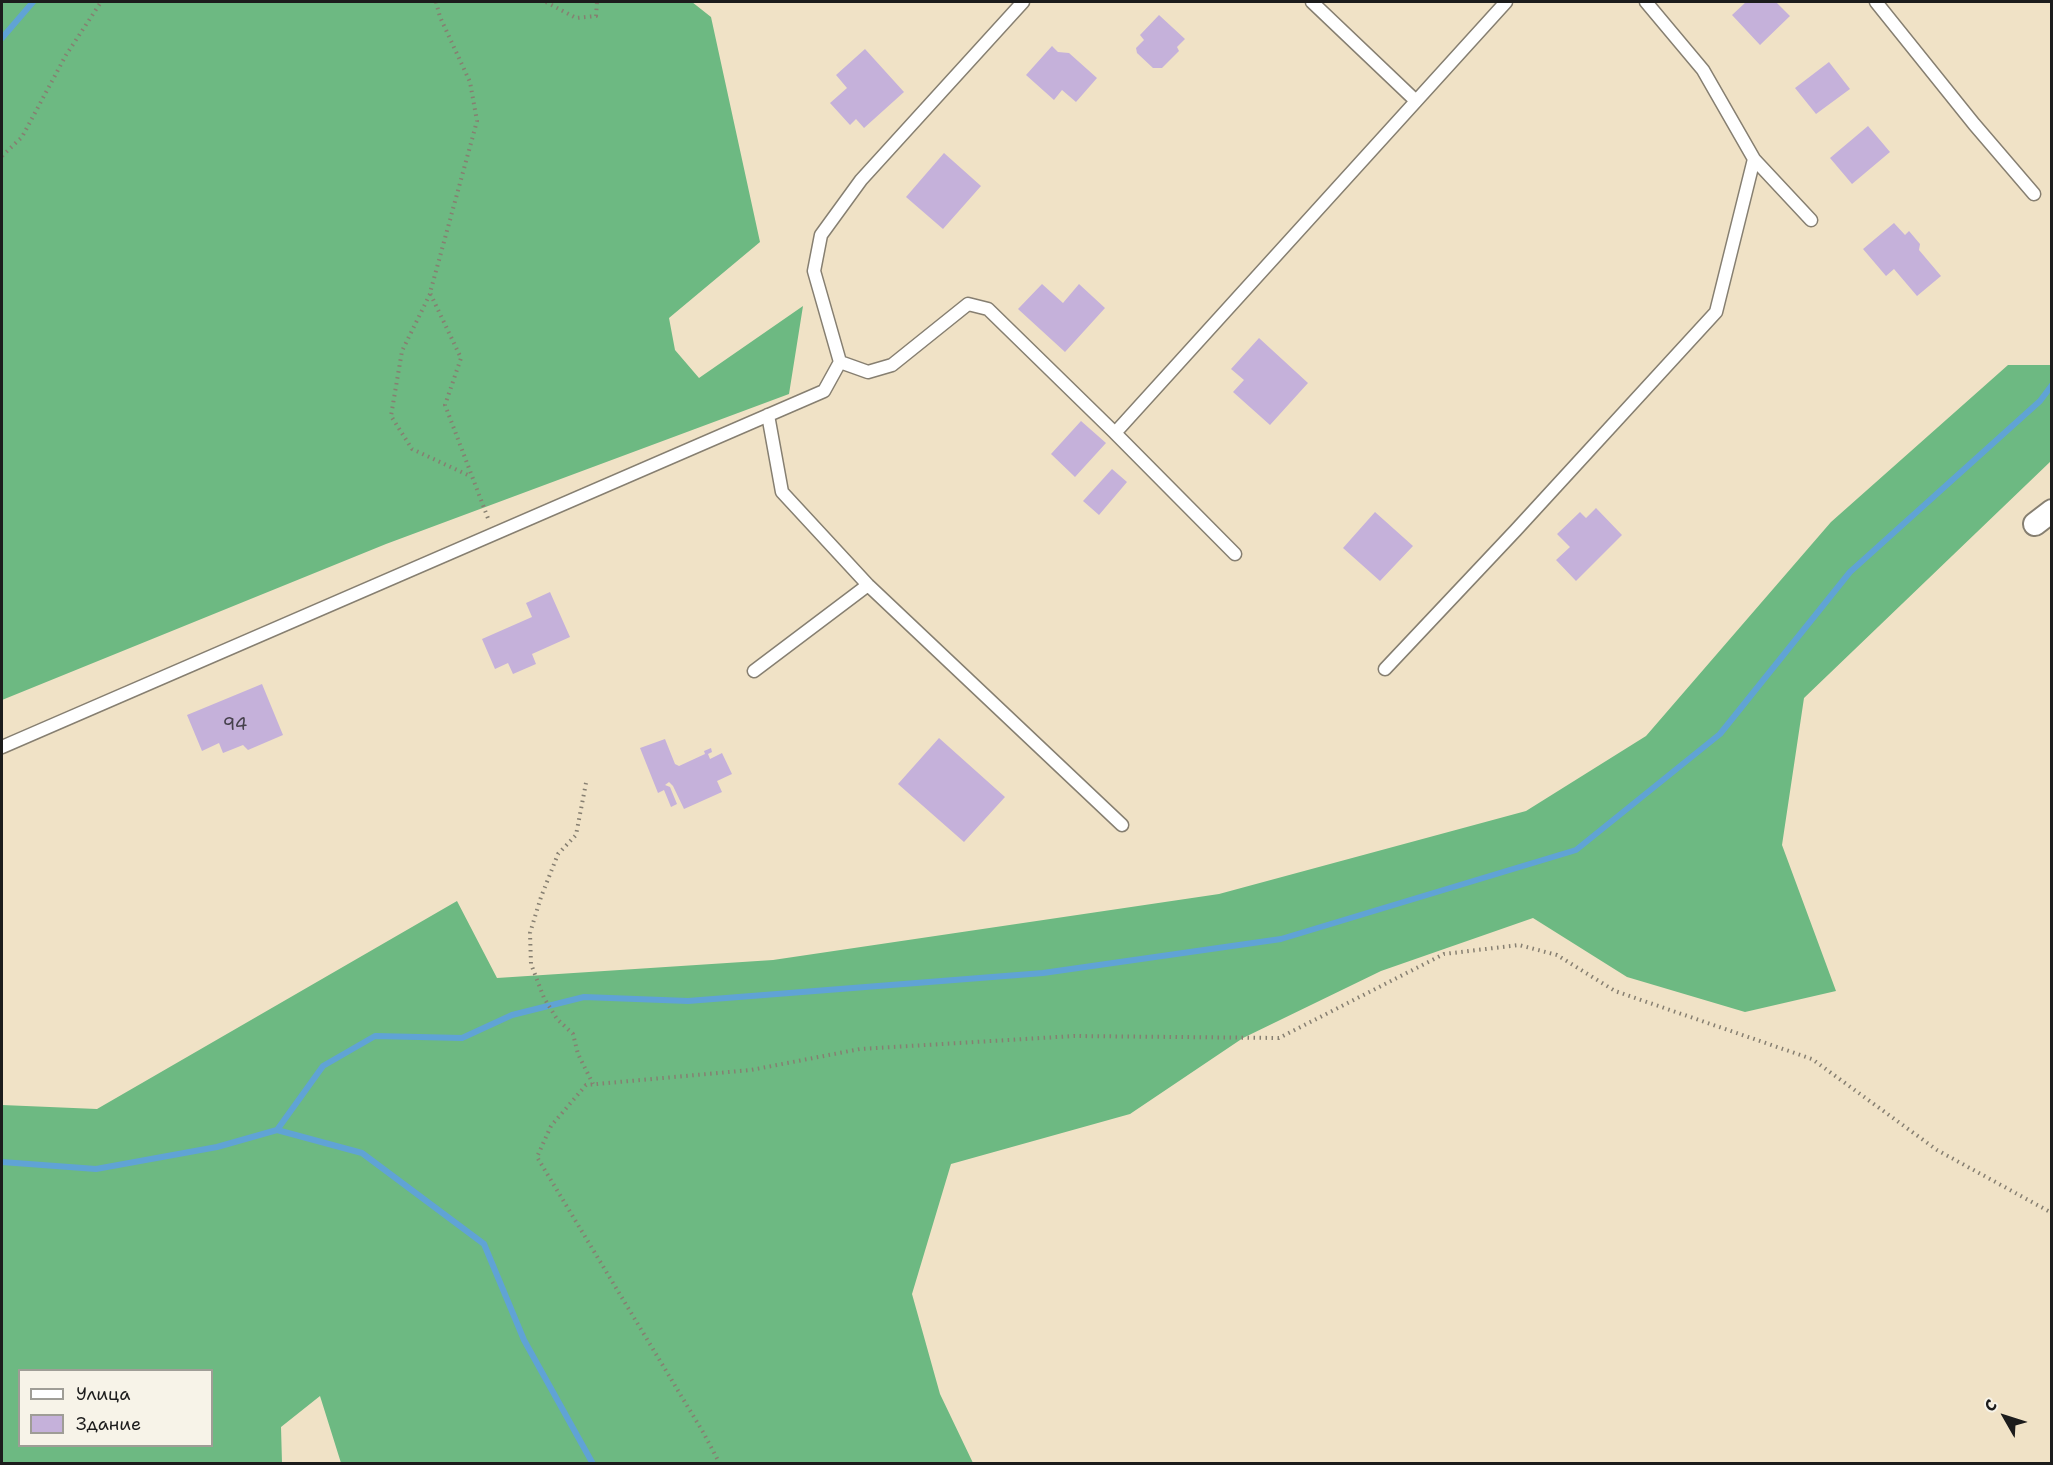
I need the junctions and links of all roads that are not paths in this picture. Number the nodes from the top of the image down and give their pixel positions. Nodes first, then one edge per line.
1 (1023, 2) edge
2 (1312, 2) edge
3 (1506, 2) edge
4 (1647, 2) edge
5 (1876, 2) edge
6 (1416, 101) junction
7 (1754, 159) junction
8 (2034, 194) dead end
9 (1811, 220) dead end
10 (840, 362) junction
11 (768, 416) junction
12 (1114, 434) junction
13 (1235, 554) dead end
14 (868, 585) junction
15 (1385, 669) dead end
16 (754, 671) dead end
17 (2, 747) edge
18 (1122, 825) dead end

1 - 10 lane
2 - 6 lane
3 - 6 lane
4 - 7 lane
5 - 8 lane
6 - 12 lane
7 - 9 lane
7 - 15 lane
10 - 11 lane
10 - 12 lane
11 - 14 lane
11 - 17 lane
12 - 13 lane
14 - 16 lane
14 - 18 lane

